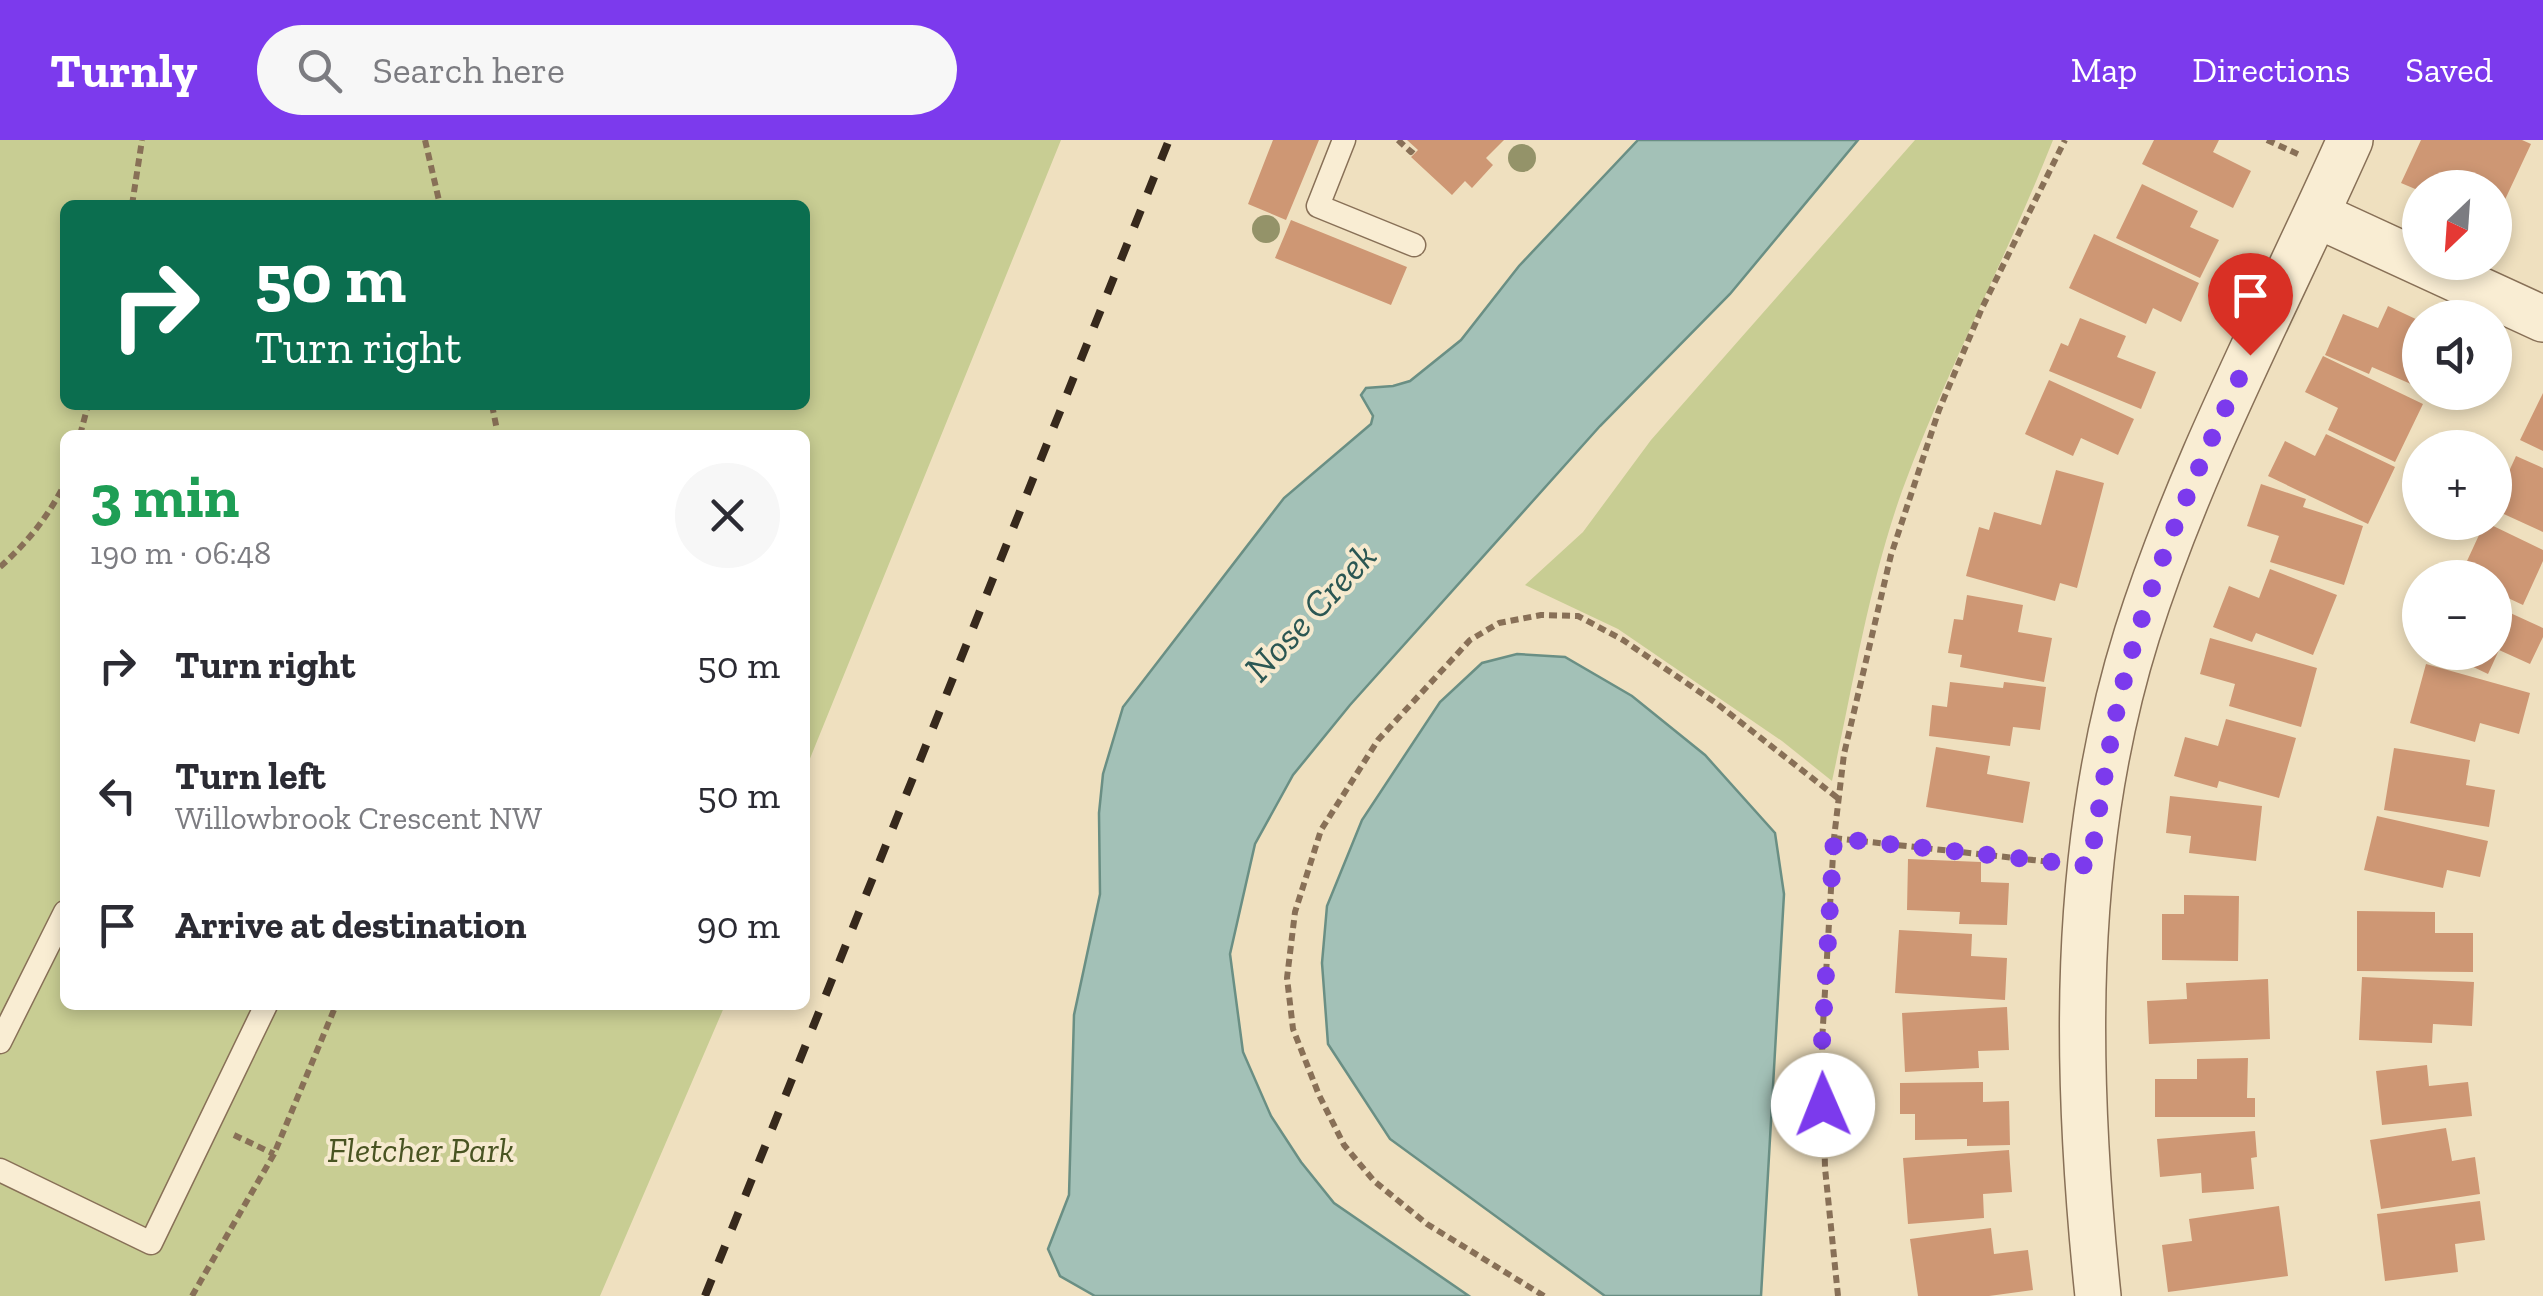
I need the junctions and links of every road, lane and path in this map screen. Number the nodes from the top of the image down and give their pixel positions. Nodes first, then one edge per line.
1 (142, 140) edge
2 (424, 140) edge
3 (1344, 140) edge
4 (1398, 140) edge
5 (2065, 140) edge
6 (2350, 140) edge
7 (1415, 148) dead end
8 (133, 200) edge
9 (439, 200) edge
10 (2316, 215) junction
11 (1414, 245) dead end
12 (2543, 319) edge
13 (60, 493) edge
14 (0, 568) edge
15 (1838, 799) junction
16 (1834, 838) junction
17 (2090, 866) junction
18 (60, 922) edge
19 (264, 1010) edge
20 (334, 1010) edge
21 (0, 1042) edge
22 (209, 1123) junction
23 (274, 1154) junction
24 (0, 1170) edge
25 (192, 1296) edge
26 (1544, 1296) edge
27 (1838, 1296) edge
28 (2098, 1296) edge

1 - 8 path
2 - 9 path
3 - 11 lane
4 - 7 path
5 - 15 path
6 - 10 street
10 - 12 street
10 - 17 street
13 - 14 path
15 - 16 path
15 - 26 path
16 - 17 path
16 - 27 path
17 - 28 street
18 - 21 lane
19 - 22 lane
20 - 23 path
22 - 23 path
22 - 24 lane
23 - 25 path

